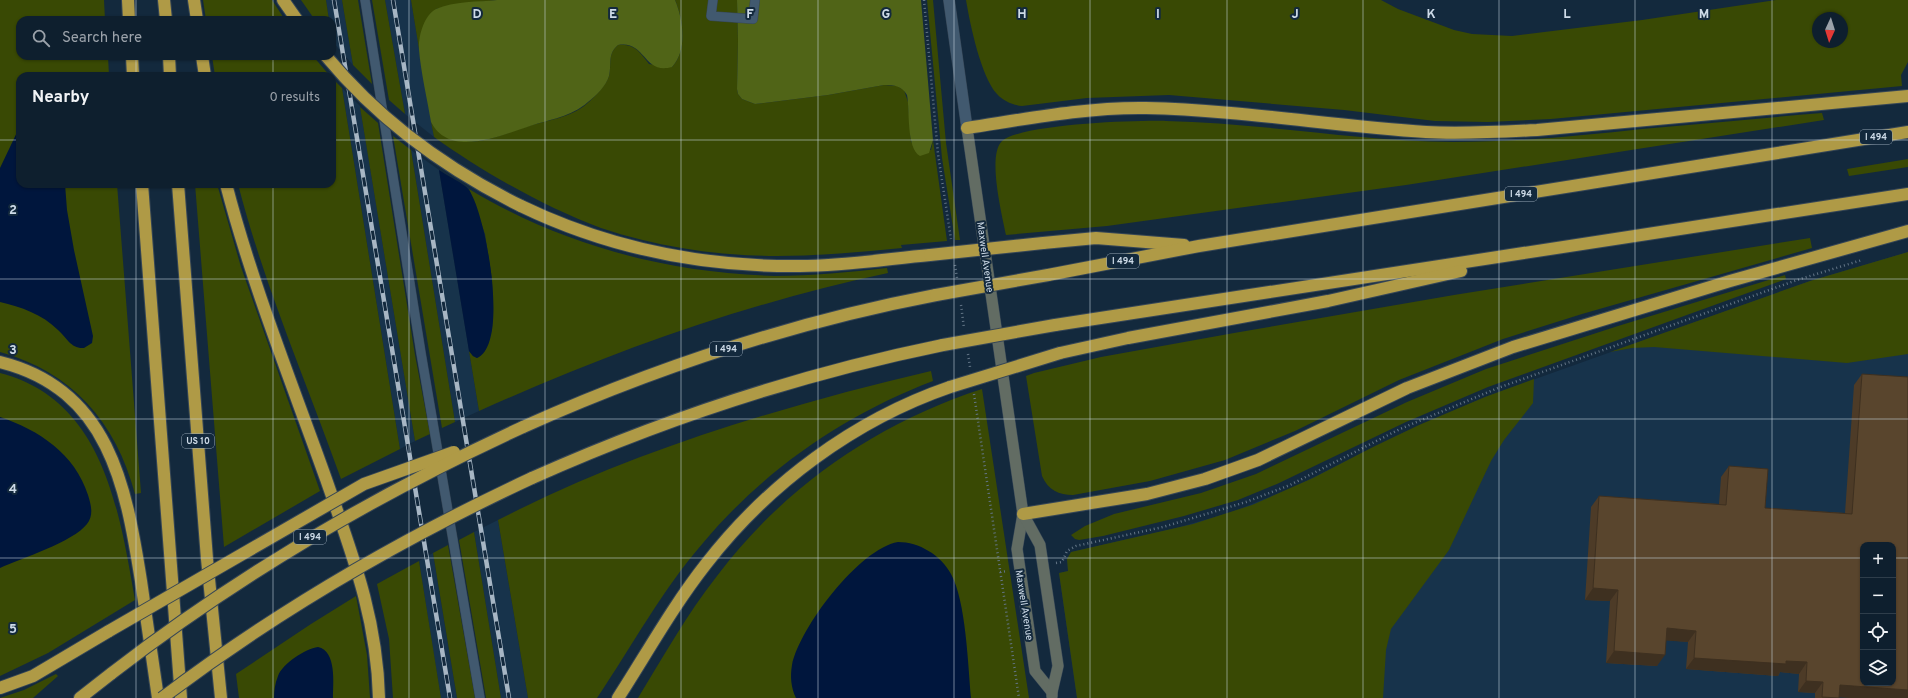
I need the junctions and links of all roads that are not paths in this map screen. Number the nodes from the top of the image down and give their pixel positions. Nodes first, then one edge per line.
1 (128, 0) edge
2 (164, 0) edge
3 (194, 0) edge
4 (283, 0) edge
5 (365, 0) edge
6 (713, 0) edge
7 (755, 0) edge
8 (949, 0) edge
9 (129, 16) edge
10 (166, 16) edge
11 (196, 16) edge
12 (294, 16) edge
13 (132, 60) edge
14 (169, 60) edge
15 (202, 60) edge
16 (330, 60) edge
17 (134, 72) edge
18 (170, 72) edge
19 (204, 72) edge
20 (1908, 96) edge
21 (967, 128) junction
22 (1908, 132) edge
23 (142, 188) edge
24 (178, 188) edge
25 (227, 188) edge
26 (1908, 194) edge
27 (1908, 231) edge
28 (1199, 246) junction
29 (1566, 248) junction
30 (0, 362) edge
31 (523, 427) junction
32 (1023, 514) junction
33 (0, 688) edge
34 (221, 695) edge
35 (1052, 695) edge
36 (80, 698) edge
37 (158, 698) edge
38 (162, 698) edge
39 (181, 698) edge
40 (379, 698) edge
41 (480, 698) edge
42 (618, 698) edge

1 - 9 highway
2 - 10 highway
3 - 11 highway
4 - 12 highway
5 - 41 lane
6 - 7 lane
8 - 21 street, Maxwell Avenue
13 - 17 highway
14 - 18 highway
15 - 19 highway
16 - 28 highway, bridge
20 - 21 highway
21 - 32 main road, Maxwell Avenue
22 - 28 highway, I 494
23 - 39 highway
24 - 34 highway, US 10
25 - 40 highway
26 - 29 highway
27 - 32 highway
28 - 31 highway, I 494, bridge
29 - 38 highway, bridge
29 - 42 highway, bridge
30 - 37 highway
31 - 33 highway, bridge
31 - 36 highway, I 494, bridge
32 - 35 main road, Maxwell Avenue
32 - 35 main road, Maxwell Avenue

